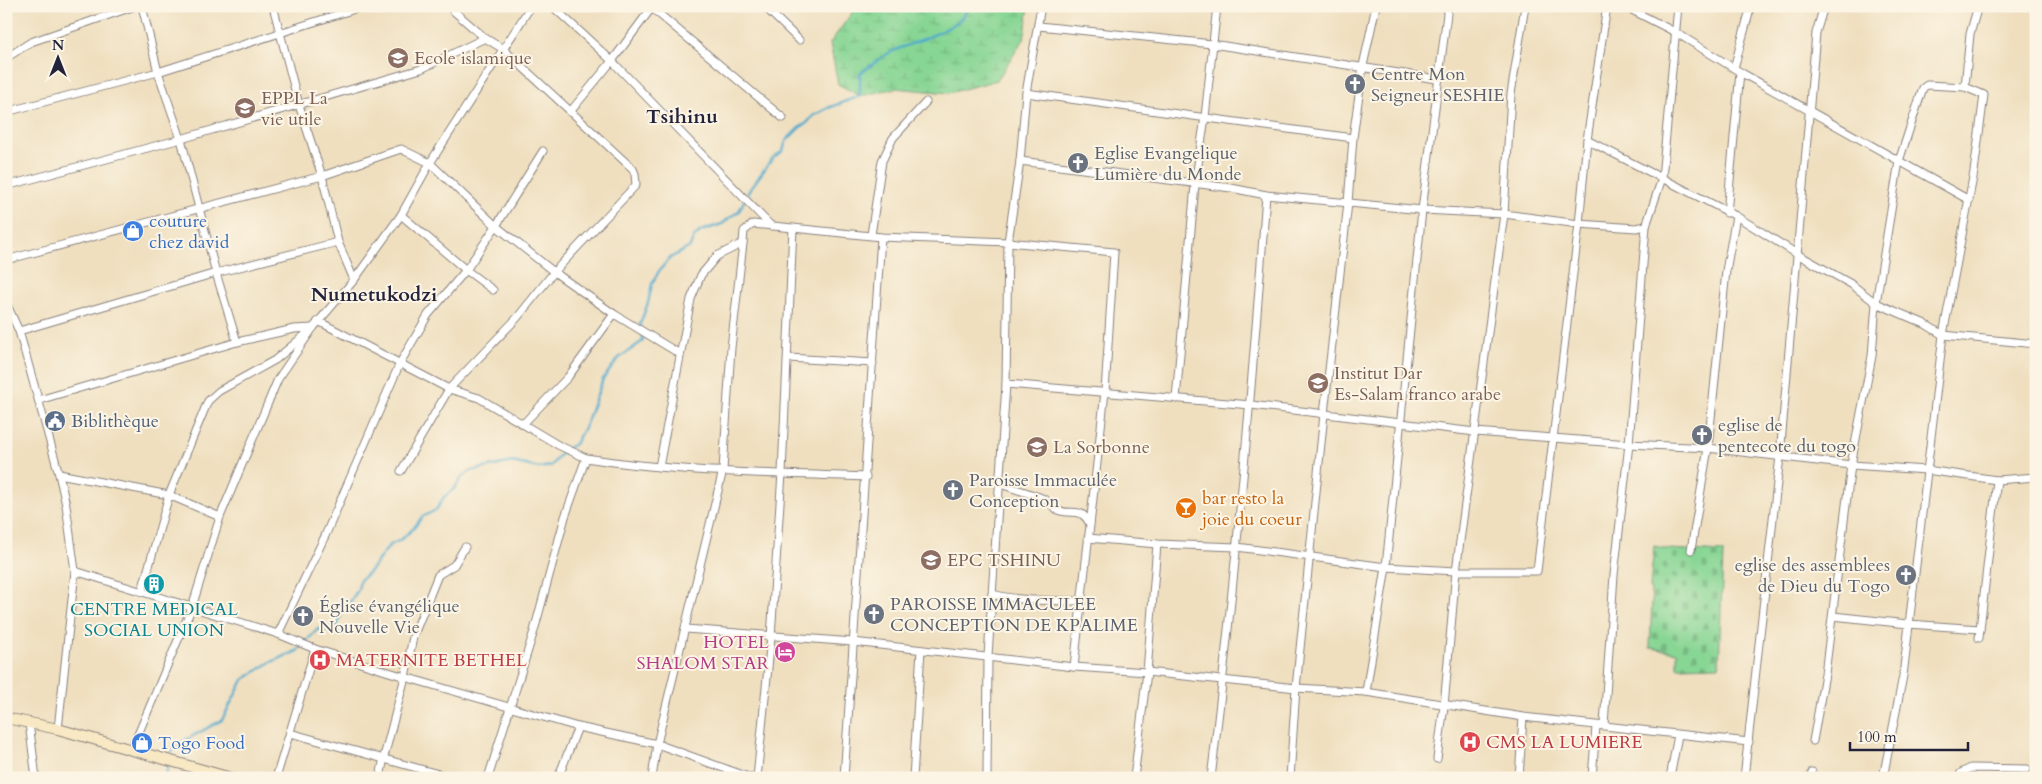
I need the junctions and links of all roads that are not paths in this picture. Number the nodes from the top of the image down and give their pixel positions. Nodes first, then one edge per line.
1 (135, 6) edge
2 (142, 6) edge
3 (273, 6) edge
4 (364, 6) edge
5 (448, 6) edge
6 (531, 6) edge
7 (552, 6) edge
8 (1041, 6) edge
9 (1217, 6) edge
10 (1376, 6) edge
11 (1448, 6) edge
12 (1607, 6) edge
13 (1624, 6) edge
14 (1678, 6) edge
15 (1751, 6) edge
16 (1824, 6) edge
17 (1978, 6) edge
18 (652, 7) edge
19 (1522, 7) edge
20 (767, 8) edge
21 (1039, 26) junction
22 (1675, 32) junction
23 (281, 34) junction
24 (485, 38) junction
25 (799, 40) dead end
26 (1212, 44) junction
27 (502, 49) junction
28 (6, 58) edge
29 (612, 61) junction
30 (1363, 66) junction
31 (1737, 70) junction
32 (158, 72) junction
33 (1437, 79) junction
34 (1965, 87) junction
35 (1026, 93) junction
36 (926, 102) dead end
37 (299, 105) junction
38 (1810, 110) junction
39 (6, 112) edge
40 (570, 112) junction
41 (1205, 117) junction
42 (783, 118) dead end
43 (1353, 138) junction
44 (181, 139) junction
45 (1587, 140) junction
46 (543, 150) dead end
47 (1020, 161) junction
48 (1899, 161) junction
49 (430, 163) junction
50 (322, 176) junction
51 (1662, 178) junction
52 (1195, 185) junction
53 (6, 186) edge
54 (1266, 195) junction
55 (1969, 200) junction
56 (1348, 203) junction
57 (200, 208) junction
58 (1422, 210) junction
59 (1727, 213) junction
60 (1504, 214) junction
61 (401, 216) junction
62 (1736, 216) junction
63 (1579, 224) junction
64 (496, 226) junction
65 (771, 226) junction
66 (1646, 226) junction
67 (792, 228) junction
68 (871, 235) junction
69 (881, 237) junction
70 (338, 242) junction
71 (1008, 242) junction
72 (743, 243) junction
73 (1797, 254) junction
74 (6, 260) edge
75 (466, 270) junction
76 (554, 272) junction
77 (216, 273) junction
78 (354, 280) junction
79 (493, 290) dead end
80 (6, 303) edge
81 (1876, 303) junction
82 (614, 314) junction
83 (318, 321) junction
84 (313, 328) junction
85 (19, 331) junction
86 (1943, 335) junction
87 (237, 342) junction
88 (2036, 344) edge
89 (680, 354) junction
90 (788, 358) junction
91 (400, 363) junction
92 (873, 363) junction
93 (1006, 384) junction
94 (449, 389) junction
95 (1104, 392) junction
96 (1176, 399) junction
97 (40, 400) junction
98 (1251, 405) junction
99 (1324, 414) junction
100 (524, 423) junction
101 (1400, 424) junction
102 (1475, 432) junction
103 (1553, 438) junction
104 (1628, 444) junction
105 (1708, 448) junction
106 (1780, 456) junction
107 (586, 458) junction
108 (1851, 465) junction
109 (659, 467) junction
110 (723, 470) junction
111 (1926, 470) junction
112 (401, 471) dead end
113 (782, 473) junction
114 (59, 474) junction
115 (866, 477) junction
116 (2036, 477) edge
117 (1997, 480) junction
118 (1000, 484) junction
119 (169, 495) junction
120 (220, 517) junction
121 (1090, 524) junction
122 (1088, 538) junction
123 (1157, 544) junction
124 (465, 547) dead end
125 (1237, 547) junction
126 (1691, 550) dead end
127 (1310, 556) junction
128 (1386, 567) junction
129 (74, 571) junction
130 (1456, 571) junction
131 (142, 591) junction
132 (992, 594) junction
133 (1081, 601) junction
134 (192, 606) junction
135 (1833, 616) junction
136 (1908, 624) junction
137 (686, 629) junction
138 (1980, 629) junction
139 (278, 634) junction
140 (771, 636) junction
141 (1979, 638) dead end
142 (853, 642) junction
143 (315, 650) junction
144 (921, 650) junction
145 (988, 656) junction
146 (1074, 667) junction
147 (1147, 672) junction
148 (405, 677) junction
149 (1223, 680) junction
150 (1296, 688) junction
151 (1366, 692) junction
152 (1444, 706) junction
153 (511, 707) junction
154 (1523, 717) junction
155 (6, 718) edge
156 (29, 722) junction
157 (1600, 725) junction
158 (578, 727) junction
159 (58, 729) junction
160 (290, 733) junction
161 (1678, 735) junction
162 (1813, 741) dead end
163 (1749, 742) junction
164 (657, 744) junction
165 (131, 751) junction
166 (384, 757) junction
167 (1437, 759) dead end
168 (2027, 769) dead end
169 (207, 775) edge
170 (36, 778) edge
171 (231, 778) edge
172 (276, 778) edge
173 (380, 778) edge
174 (453, 778) edge
175 (488, 778) edge
176 (558, 778) edge
177 (652, 778) edge
178 (751, 778) edge
179 (756, 778) edge
180 (844, 778) edge
181 (913, 778) edge
182 (988, 778) edge
183 (1134, 778) edge
184 (1211, 778) edge
185 (1290, 778) edge
186 (1519, 778) edge
187 (1592, 778) edge
188 (1670, 778) edge
189 (1744, 778) edge
190 (1883, 778) edge
191 (1958, 778) edge

1 - 28 street
2 - 32 street
3 - 23 street
4 - 23 street
5 - 24 street
6 - 27 street
7 - 29 street
8 - 21 street
9 - 26 street
10 - 30 street
11 - 33 street
12 - 45 street
13 - 22 street
14 - 22 street
15 - 31 street
16 - 38 street
17 - 34 street
18 - 29 street
18 - 42 street
19 - 60 street
20 - 25 street
21 - 26 street
21 - 35 street
22 - 31 street
22 - 51 street
23 - 32 street
23 - 37 street
24 - 27 street
24 - 37 street
26 - 30 street
26 - 41 street
27 - 40 street
27 - 49 street
29 - 40 street
29 - 65 street
30 - 33 street
30 - 43 street
31 - 38 street
31 - 59 street
32 - 39 street
32 - 44 street
33 - 58 street
34 - 48 street
34 - 55 street
35 - 41 street
35 - 47 street
36 - 68 street
37 - 44 street
37 - 50 street
38 - 48 street
38 - 73 street
40 - 76 street
41 - 43 street
41 - 52 street
43 - 56 street
44 - 53 street
44 - 57 street
45 - 51 street
45 - 63 street
46 - 64 street
47 - 52 street
47 - 71 street
48 - 55 street
48 - 81 street
49 - 50 street
49 - 61 street
49 - 64 street
50 - 57 street
50 - 70 street
51 - 59 street
51 - 66 street
52 - 54 street
52 - 96 street
54 - 56 street
54 - 98 street
55 - 86 street
56 - 58 street
56 - 99 street
57 - 74 street
57 - 77 street
58 - 60 street
58 - 101 street
59 - 62 street
60 - 63 street
60 - 102 street
61 - 75 street
61 - 78 street
62 - 73 street
62 - 105 street
63 - 66 street
63 - 103 street
64 - 75 street
64 - 76 street
65 - 67 street
65 - 72 street
66 - 104 street
67 - 68 street
67 - 90 street
68 - 69 street
69 - 71 street
69 - 92 street
70 - 77 street
70 - 78 street
71 - 93 street
71 - 95 street
72 - 89 street
72 - 110 street
73 - 81 street
73 - 106 street
75 - 79 street
75 - 91 street
76 - 82 street
76 - 94 street
77 - 85 street
77 - 87 street
78 - 83 street
80 - 85 street
81 - 86 street
81 - 108 street
82 - 89 street
82 - 100 street
83 - 84 street
83 - 91 street
84 - 87 street
84 - 119 street
84 - 120 street
85 - 97 street
86 - 88 street
86 - 111 street
87 - 97 street
89 - 109 street
90 - 92 street
90 - 113 street
91 - 94 street
91 - 139 street
92 - 115 street
93 - 95 street
93 - 118 street
94 - 100 street
94 - 112 street
95 - 96 street
95 - 121 street
96 - 98 street
97 - 114 street
98 - 99 street
98 - 125 street
99 - 101 street
99 - 127 street
100 - 107 street
101 - 102 street
101 - 128 street
102 - 103 street
102 - 130 street
103 - 104 street
103 - 130 street
104 - 105 street
104 - 157 street
105 - 106 street
105 - 126 street
106 - 108 street
106 - 163 street
107 - 109 street
107 - 153 street
108 - 111 street
108 - 135 street
109 - 110 street
110 - 113 street
110 - 137 street
111 - 117 street
111 - 136 street
113 - 115 street
113 - 140 street
114 - 119 street
114 - 129 street
115 - 142 street
116 - 117 street
117 - 138 street
118 - 121 street
118 - 132 street
119 - 120 street
119 - 131 street
120 - 134 street
121 - 122 street
122 - 123 street
122 - 133 street
123 - 125 street
123 - 147 street
124 - 148 street
125 - 127 street
125 - 149 street
127 - 128 street
127 - 150 street
128 - 130 street
128 - 151 street
129 - 131 street
129 - 159 street
130 - 152 street
131 - 134 street
132 - 133 street
132 - 145 street
133 - 146 street
134 - 139 street
134 - 165 street
135 - 136 street
135 - 162 street
136 - 138 street
136 - 190 street
137 - 140 street
137 - 164 street
138 - 141 street
139 - 143 street
140 - 142 street
140 - 179 street
142 - 144 street
142 - 180 street
143 - 148 street
143 - 160 street
144 - 145 street
144 - 181 street
145 - 146 street
145 - 182 street
146 - 147 street
147 - 149 street
147 - 183 street
148 - 153 street
148 - 166 street
149 - 150 street
149 - 184 street
150 - 151 street
150 - 185 street
151 - 152 street
152 - 154 street
152 - 167 street
153 - 158 street
153 - 175 street
154 - 157 street
154 - 186 street
155 - 156 street
156 - 159 street
156 - 170 street
157 - 161 street
157 - 187 street
158 - 164 street
158 - 176 street
159 - 165 street
160 - 166 street
160 - 172 street
161 - 163 street
161 - 188 street
163 - 189 street
164 - 177 street
164 - 178 street
165 - 169 street
166 - 173 street
166 - 174 street
168 - 191 street
169 - 171 street

